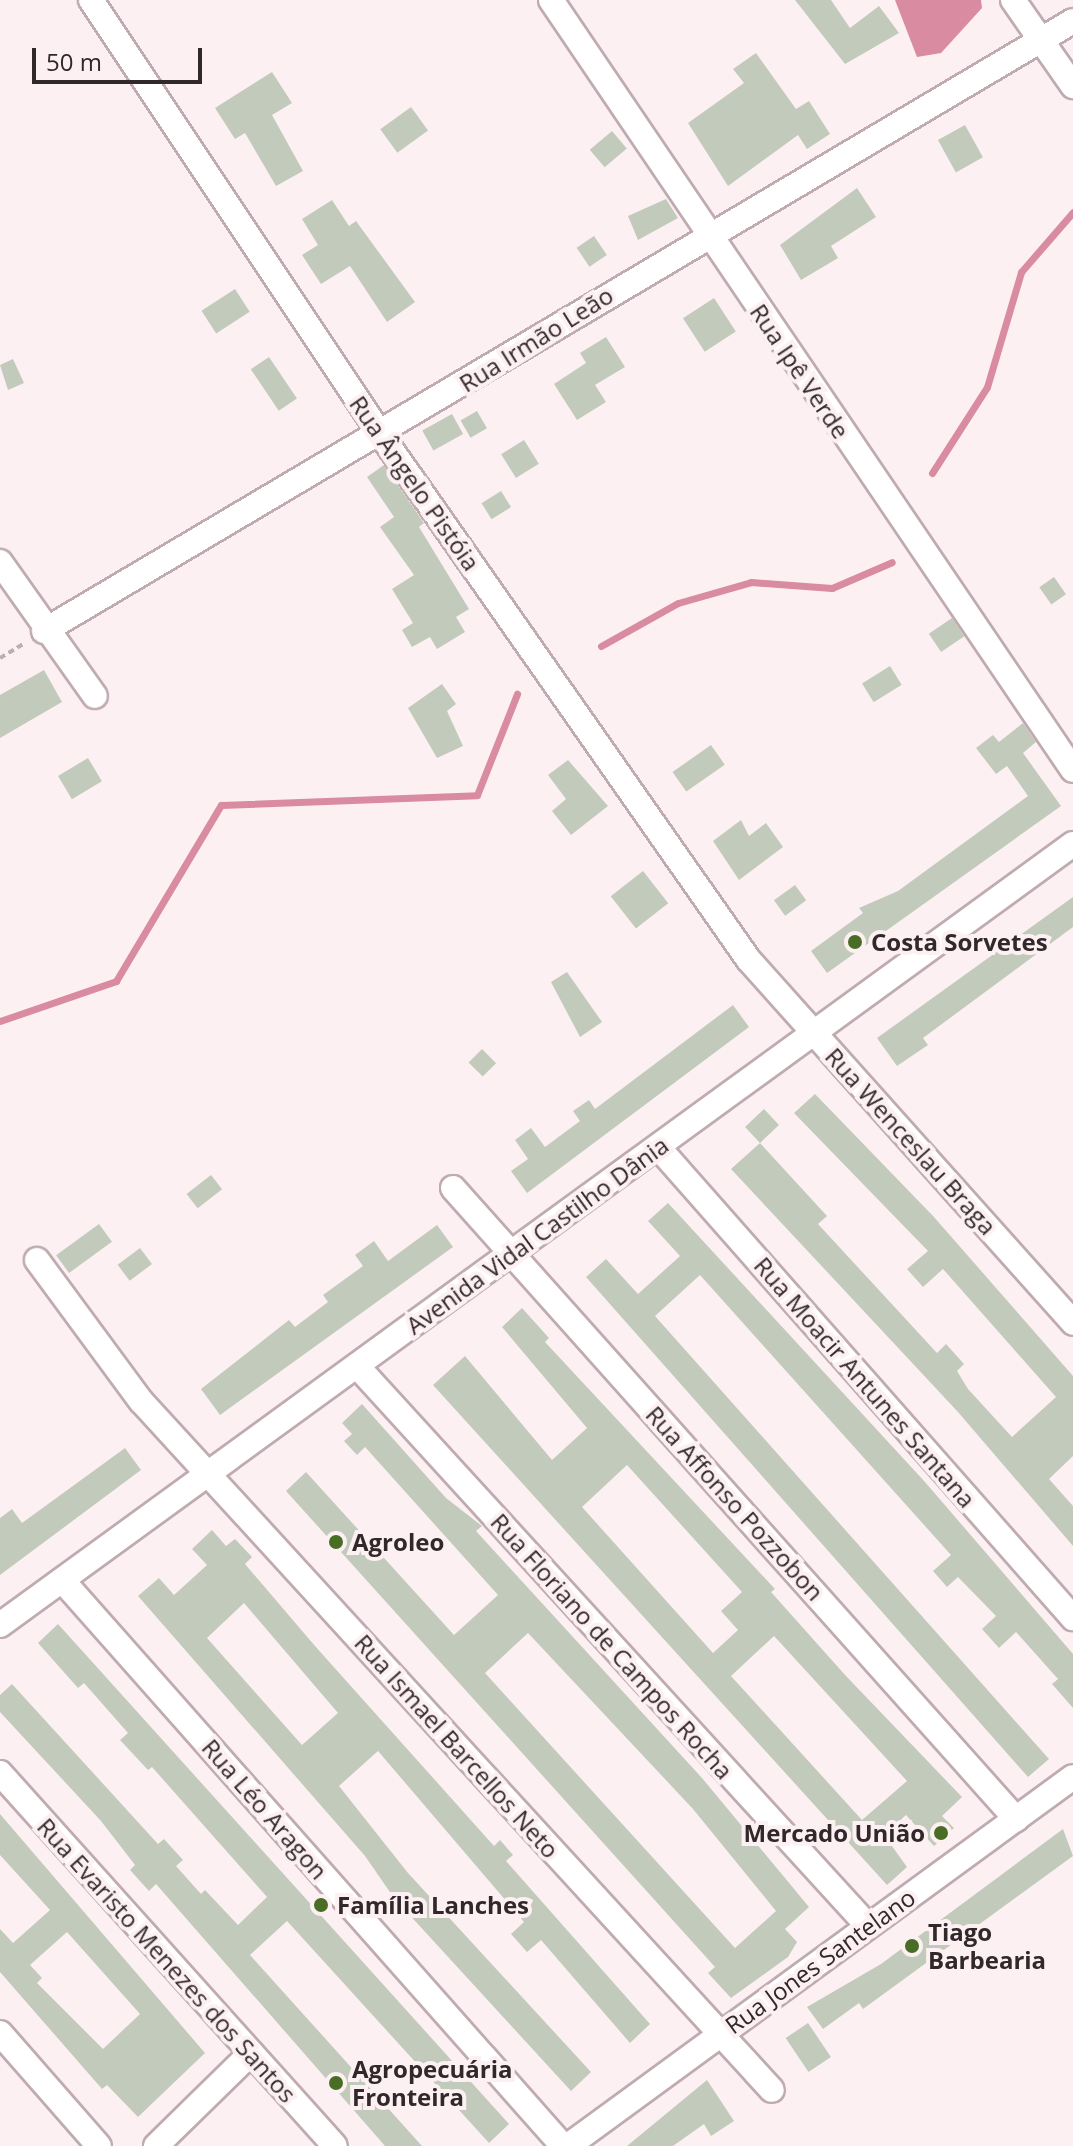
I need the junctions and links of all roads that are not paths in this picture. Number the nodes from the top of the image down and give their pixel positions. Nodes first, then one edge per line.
1 (91, 0) edge
2 (551, 0) edge
3 (1013, 0) edge
4 (1073, 21) edge
5 (1042, 40) junction
6 (1073, 86) edge
7 (708, 233) junction
8 (381, 435) junction
9 (0, 562) edge
10 (44, 631) junction
11 (95, 696) dead end
12 (1073, 770) edge
13 (1073, 844) edge
14 (748, 959) joint
15 (814, 1033) junction
16 (658, 1147) junction
17 (453, 1188) dead end
18 (511, 1253) junction
19 (37, 1260) dead end
20 (1073, 1323) edge
21 (357, 1366) junction
22 (208, 1474) junction
23 (62, 1580) junction
24 (1073, 1618) edge
25 (0, 1625) edge
26 (0, 1773) edge
27 (1073, 1777) edge
28 (1016, 1819) junction
29 (868, 1926) junction
30 (0, 2033) edge
31 (721, 2034) junction
32 (251, 2053) junction
33 (772, 2090) dead end
34 (99, 2146) edge
35 (156, 2146) edge
36 (335, 2146) edge
37 (565, 2146) edge

1 - 8 street, Rua Ângelo Pistóia
2 - 7 street, Rua Ipê Verde
3 - 5 street
4 - 5 street, Rua Irmão Leão
5 - 6 street
5 - 7 street, Rua Irmão Leão
7 - 8 street, Rua Irmão Leão
7 - 12 street, Rua Ipê Verde
8 - 10 street, Rua Irmão Leão
8 - 14 street, Rua Ângelo Pistóia
9 - 10 street
10 - 11 street
13 - 15 street, Avenida Vidal Castilho Dânia
14 - 15 street, Rua Wenceslau Braga
15 - 16 street, Avenida Vidal Castilho Dânia
15 - 20 street, Rua Wenceslau Braga
16 - 18 street, Avenida Vidal Castilho Dânia
16 - 24 street, Rua Moacir Antunes Santana
17 - 18 street, Rua Affonso Pozzobon
18 - 21 street, Avenida Vidal Castilho Dânia
18 - 28 street, Rua Affonso Pozzobon
19 - 22 street, Rua Ismael Barcellos Neto
21 - 22 street, Avenida Vidal Castilho Dânia
21 - 29 street, Rua Floriano de Campos Rocha
22 - 23 street, Avenida Vidal Castilho Dânia
22 - 31 street, Rua Ismael Barcellos Neto
23 - 25 street, Avenida Vidal Castilho Dânia
23 - 37 street, Rua Léo Aragon
26 - 32 street, Rua Evaristo Menezes dos Santos
27 - 28 street, Rua Jones Santelano
28 - 29 street, Rua Jones Santelano
29 - 31 street, Rua Jones Santelano
30 - 34 street
31 - 33 street, Rua Ismael Barcellos Neto
31 - 37 street, Rua Jones Santelano
32 - 35 street
32 - 36 street, Rua Evaristo Menezes dos Santos

